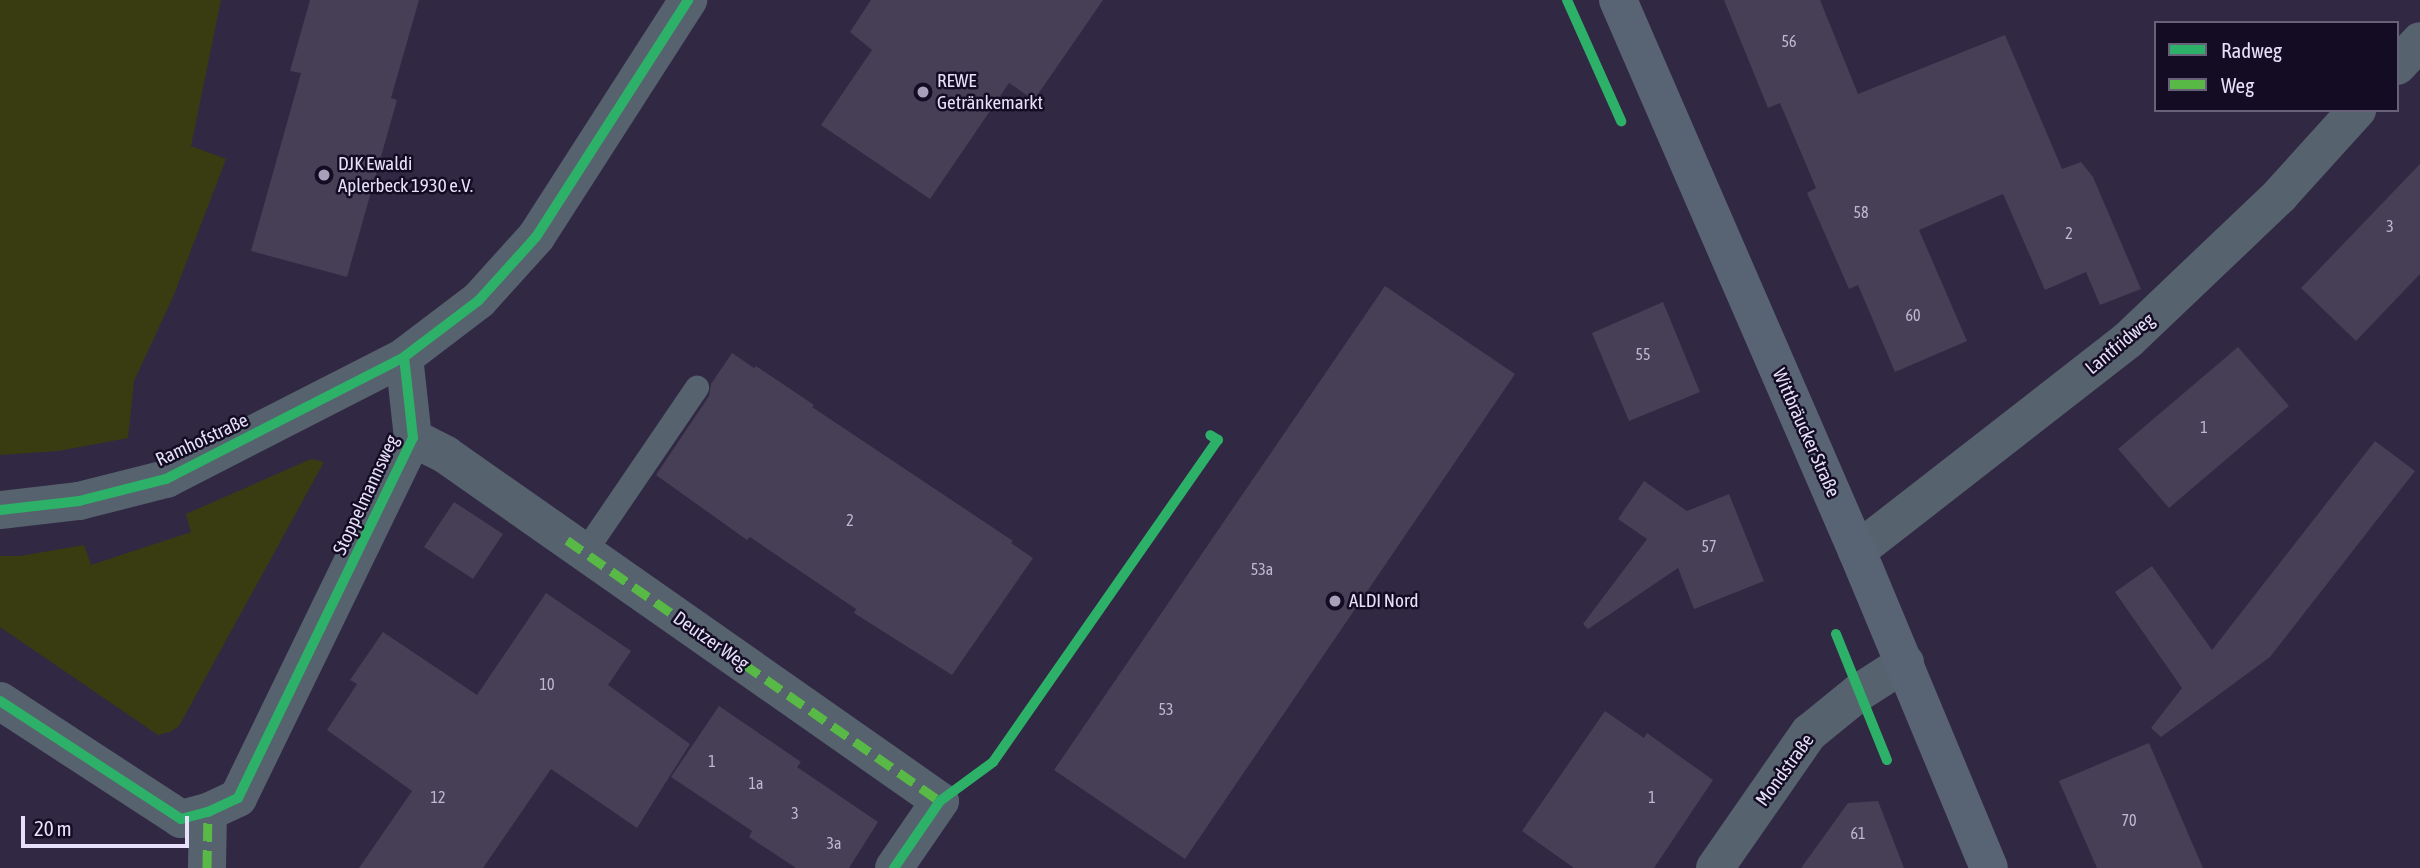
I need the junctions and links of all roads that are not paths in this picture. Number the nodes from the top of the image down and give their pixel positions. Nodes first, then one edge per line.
1 (688, 0) edge
2 (1618, 0) edge
3 (2355, 112) edge
4 (404, 357) junction
5 (697, 388) dead end
6 (413, 438) junction
7 (0, 510) edge
8 (1857, 551) junction
9 (585, 552) junction
10 (1905, 663) junction
11 (0, 701) edge
12 (208, 812) junction
13 (207, 868) edge
14 (894, 868) edge
15 (1714, 868) edge
16 (1989, 868) edge

1 - 4 street
2 - 8 main road, Wittbräucker Straße
3 - 8 street, Lantfridweg
4 - 6 street, Stoppelmannsweg
4 - 7 street, Ramhofstraße
5 - 9 lane
6 - 9 street, Deutzer Weg
6 - 12 street, Stoppelmannsweg
8 - 10 main road, Wittbräucker Straße
9 - 14 street, Deutzer Weg
10 - 15 street, Mondstraße
10 - 16 main road, Wittbräucker Straße
11 - 12 street
12 - 13 street

